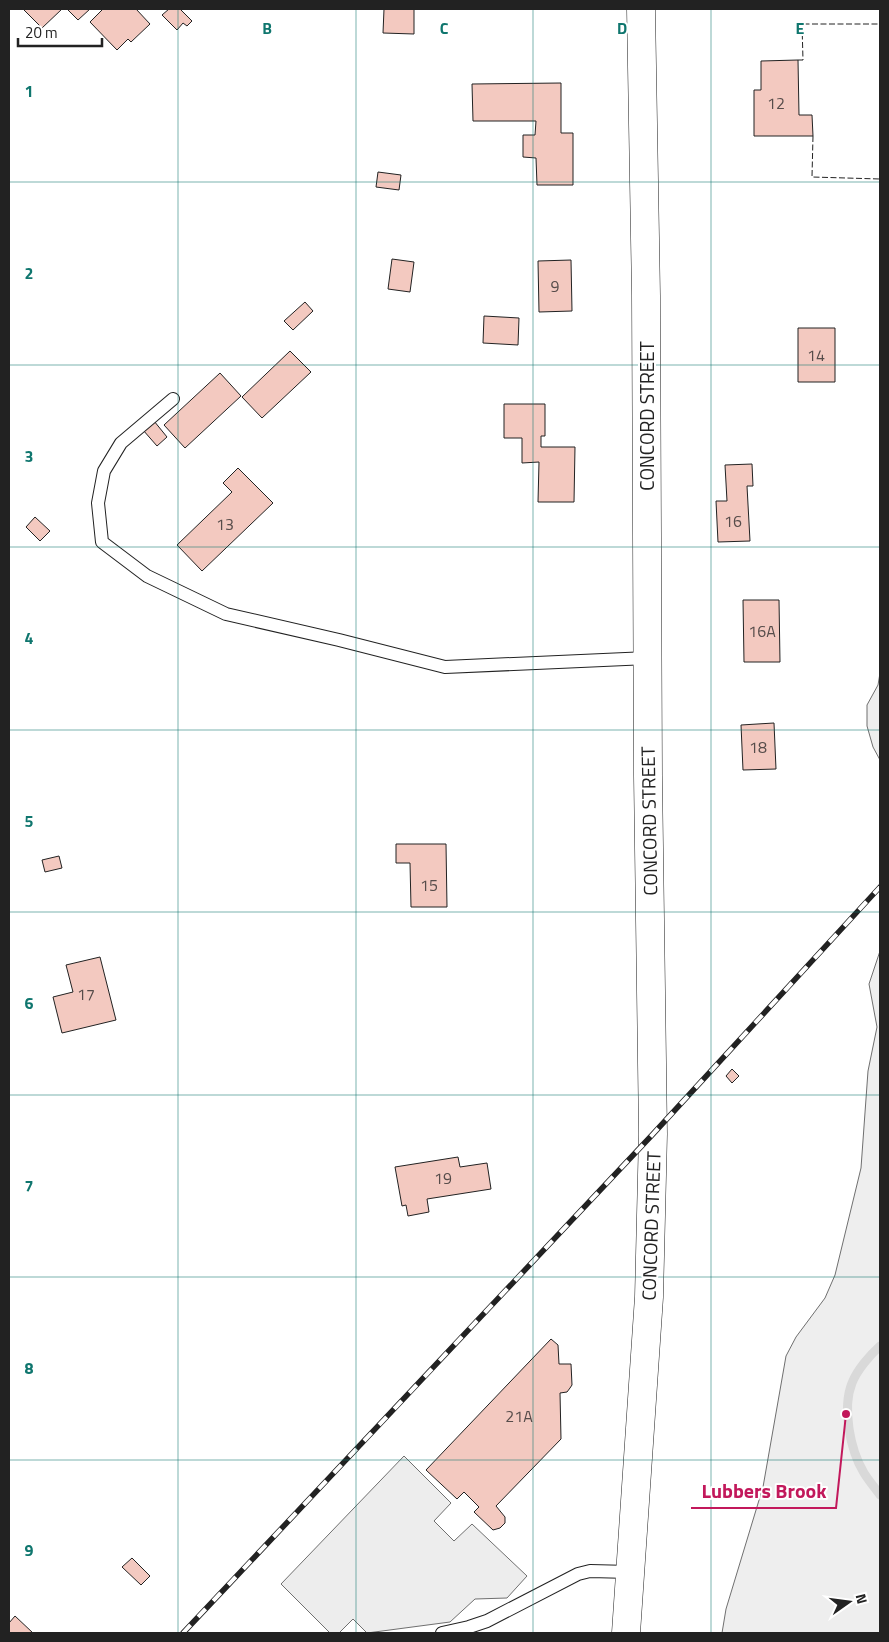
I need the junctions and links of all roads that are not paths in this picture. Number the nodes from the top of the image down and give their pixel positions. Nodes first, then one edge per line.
1 (641, 9) edge
2 (172, 399) dead end
3 (648, 658) junction
4 (630, 1572) junction
5 (506, 1612) junction
6 (442, 1633) edge
7 (483, 1633) edge
8 (626, 1633) edge

1 - 3 street, CONCORD STREET
2 - 3 lane
3 - 4 street, CONCORD STREET
4 - 5 lane
4 - 8 street, CONCORD STREET
5 - 6 lane
5 - 7 lane

